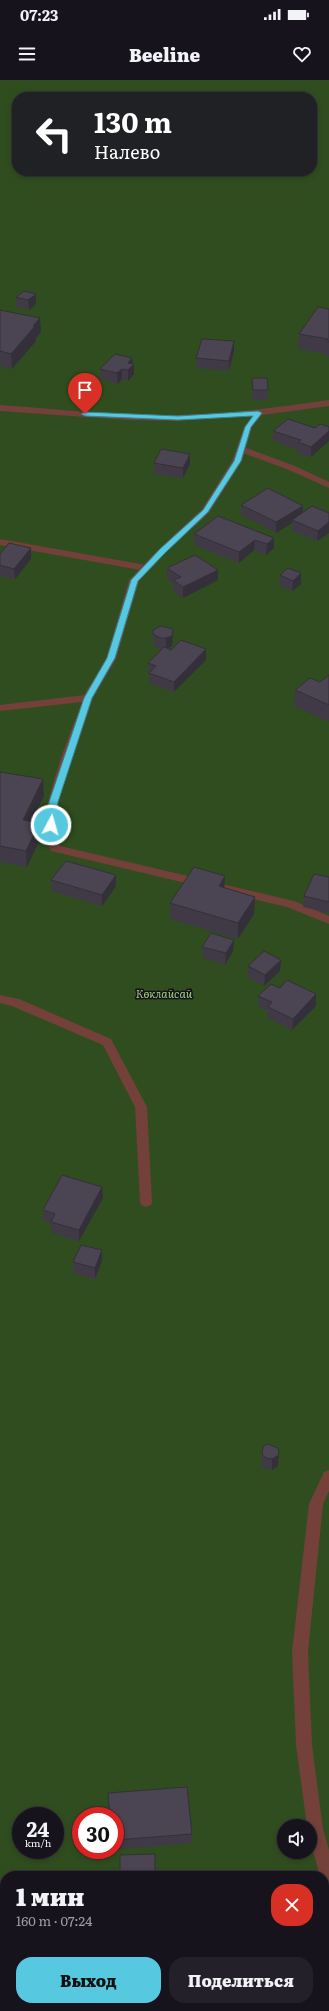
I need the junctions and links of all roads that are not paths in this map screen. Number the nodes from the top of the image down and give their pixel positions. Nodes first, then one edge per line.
1 (329, 403) edge
2 (0, 408) edge
3 (258, 413) junction
4 (241, 449) junction
5 (329, 485) edge
6 (0, 542) edge
7 (146, 568) junction
8 (88, 698) junction
9 (0, 708) edge
10 (329, 920) edge
11 (0, 999) edge
12 (146, 1202) dead end
13 (329, 1476) edge
14 (327, 1871) edge

1 - 3 street
2 - 3 street
3 - 4 street
4 - 5 street
4 - 7 street
6 - 7 street
7 - 8 street
8 - 9 street
8 - 10 street
11 - 12 street
13 - 14 street

